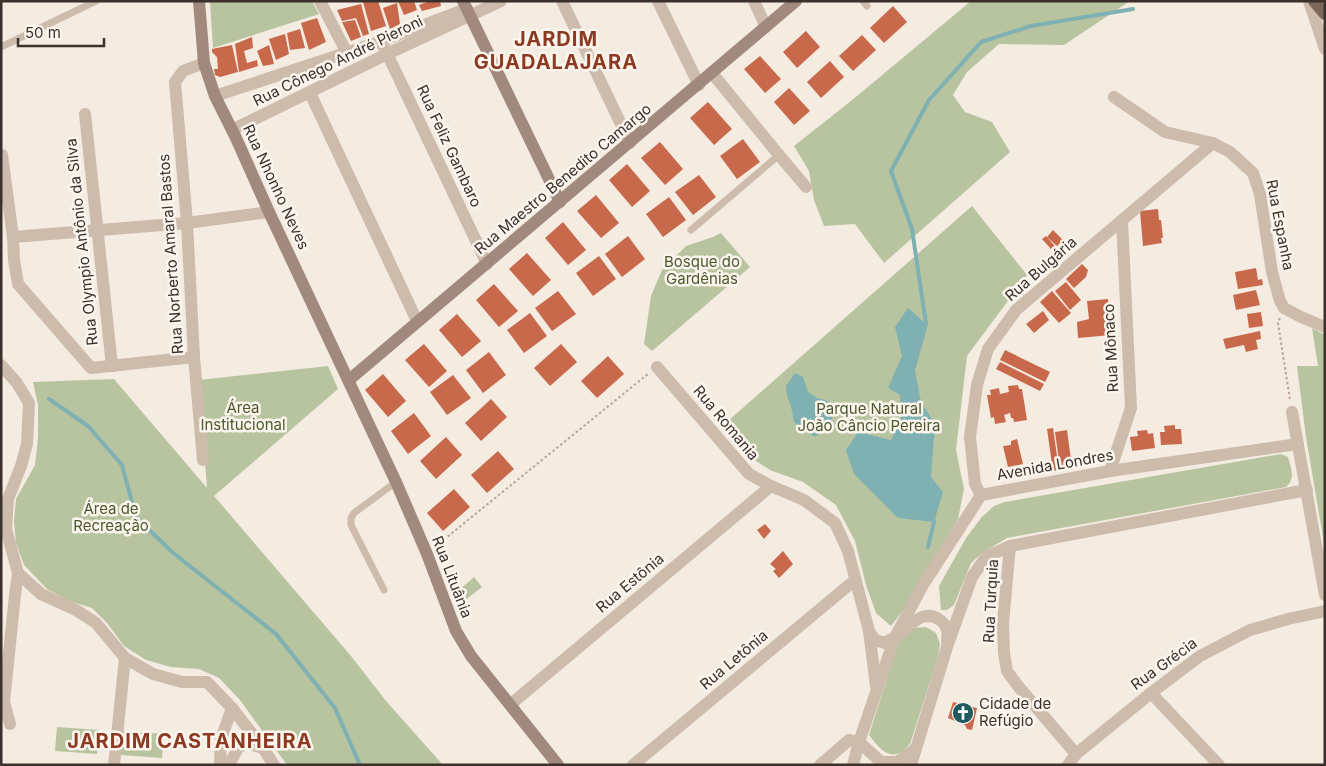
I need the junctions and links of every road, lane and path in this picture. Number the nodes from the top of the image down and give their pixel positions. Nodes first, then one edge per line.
1 (96, 1) edge
2 (200, 1) edge
3 (320, 1) edge
4 (500, 1) edge
5 (562, 1) edge
6 (658, 1) edge
7 (754, 1) edge
8 (796, 1) edge
9 (1309, 1) edge
10 (1314, 1) edge
11 (467, 8) edge
12 (1325, 14) edge
13 (766, 27) junction
14 (382, 41) junction
15 (1, 47) edge
16 (1325, 49) edge
17 (347, 53) junction
18 (387, 54) junction
19 (204, 63) junction
20 (712, 73) junction
21 (699, 85) junction
22 (310, 92) junction
23 (215, 96) junction
24 (1114, 97) dead end
25 (85, 114) dead end
26 (232, 130) junction
27 (630, 143) junction
28 (1213, 143) junction
29 (2, 155) edge
30 (779, 156) junction
31 (806, 187) dead end
32 (560, 202) junction
33 (269, 212) junction
34 (1122, 221) junction
35 (187, 222) junction
36 (98, 230) junction
37 (691, 230) dead end
38 (13, 236) junction
39 (487, 264) junction
40 (1284, 308) junction
41 (417, 321) junction
42 (1325, 327) edge
43 (194, 358) junction
44 (1, 364) edge
45 (112, 366) junction
46 (657, 367) joint
47 (349, 380) junction
48 (1292, 412) joint
49 (1298, 444) junction
50 (203, 460) dead end
51 (1110, 471) junction
52 (396, 482) junction
53 (771, 486) junction
54 (1307, 490) junction
55 (981, 495) junction
56 (1010, 546) junction
57 (427, 554) junction
58 (18, 573) junction
59 (855, 580) junction
60 (384, 590) dead end
61 (1325, 595) edge
62 (1325, 611) edge
63 (870, 631) junction
64 (896, 636) junction
65 (947, 647) junction
66 (125, 658) junction
67 (877, 690) junction
68 (1151, 693) junction
69 (510, 705) junction
70 (232, 708) junction
71 (10, 724) dead end
72 (859, 742) junction
73 (263, 748) junction
74 (915, 749) junction
75 (1076, 754) junction
76 (114, 765) edge
77 (220, 765) edge
78 (229, 765) edge
79 (274, 765) edge
80 (558, 765) edge
81 (633, 765) edge
82 (820, 765) edge
83 (853, 765) edge
84 (911, 765) edge
85 (1068, 765) edge
86 (1219, 765) edge

1 - 15 lane
2 - 19 street, Rua Nhonho Neves
3 - 17 street
4 - 11 street, Rua Cônego André Pieroni
5 - 27 street
6 - 21 street
7 - 13 street
8 - 13 street, Rua Maestro Benedito Camargo
9 - 16 street
10 - 12 main road
11 - 14 street, Rua Cônego André Pieroni
11 - 18 street, Rua Cônego André Pieroni
11 - 32 street
13 - 20 street, Rua Maestro Benedito Camargo
14 - 17 street, Rua Cônego André Pieroni
14 - 18 street, Rua Feliz Gambaro
17 - 23 street, Rua Cônego André Pieroni
18 - 22 street, Rua Cônego André Pieroni
18 - 39 street, Rua Feliz Gambaro
19 - 23 street, Rua Nhonho Neves
19 - 35 street, Rua Norberto Amaral Bastos
20 - 21 street, Rua Maestro Benedito Camargo
20 - 30 street
21 - 27 street, Rua Maestro Benedito Camargo
22 - 26 street, Rua Cônego André Pieroni
22 - 41 street
23 - 26 street, Rua Nhonho Neves
24 - 28 street, Rua Espanha
25 - 36 street, Rua Olympio Antônio da Silva
26 - 33 street, Rua Nhonho Neves
27 - 32 street, Rua Maestro Benedito Camargo
28 - 34 street, Rua Bulgária
28 - 40 street, Rua Espanha
29 - 38 street
30 - 31 street
30 - 37 lane
32 - 39 street, Rua Maestro Benedito Camargo
33 - 35 street
33 - 47 street, Rua Nhonho Neves
34 - 51 street, Rua Mônaco
34 - 55 street, Rua Bulgária
35 - 36 street
35 - 43 street, Rua Norberto Amaral Bastos
36 - 38 street
36 - 45 street, Rua Olympio Antônio da Silva
38 - 45 street
39 - 41 street, Rua Maestro Benedito Camargo
40 - 42 street
40 - 48 path
41 - 47 street, Rua Maestro Benedito Camargo
43 - 45 street
43 - 50 street, Rua Norberto Amaral Bastos
44 - 58 street
46 - 53 street, Rua Romania
46 - 57 path
47 - 52 street, Rua Lituânia
48 - 49 street
49 - 51 street, Avenida Londres
49 - 54 street
51 - 55 street, Avenida Londres
52 - 57 street, Rua Lituânia
52 - 60 lane
53 - 59 street, Rua Romania
53 - 69 street, Rua Estônia
54 - 56 street
54 - 61 street
55 - 64 street, Avenida Londres
56 - 65 street
56 - 75 street, Rua Turquia
57 - 69 street, Rua Lituânia
58 - 66 street
58 - 71 street
59 - 63 street, Rua Romania
59 - 81 street, Rua Letônia
62 - 68 street, Rua Grécia
63 - 64 street
63 - 67 street, Rua Romania
64 - 65 street
64 - 67 street, Avenida Londres
65 - 74 street
66 - 70 street
66 - 76 street
67 - 72 street, Avenida Londres
68 - 75 street, Rua Grécia
68 - 86 street
69 - 80 street, Rua Lituânia
70 - 73 street
70 - 77 street
72 - 74 street
72 - 82 street
72 - 83 street, Avenida Londres
73 - 78 street
73 - 79 street
74 - 84 street
75 - 85 street, Rua Grécia

